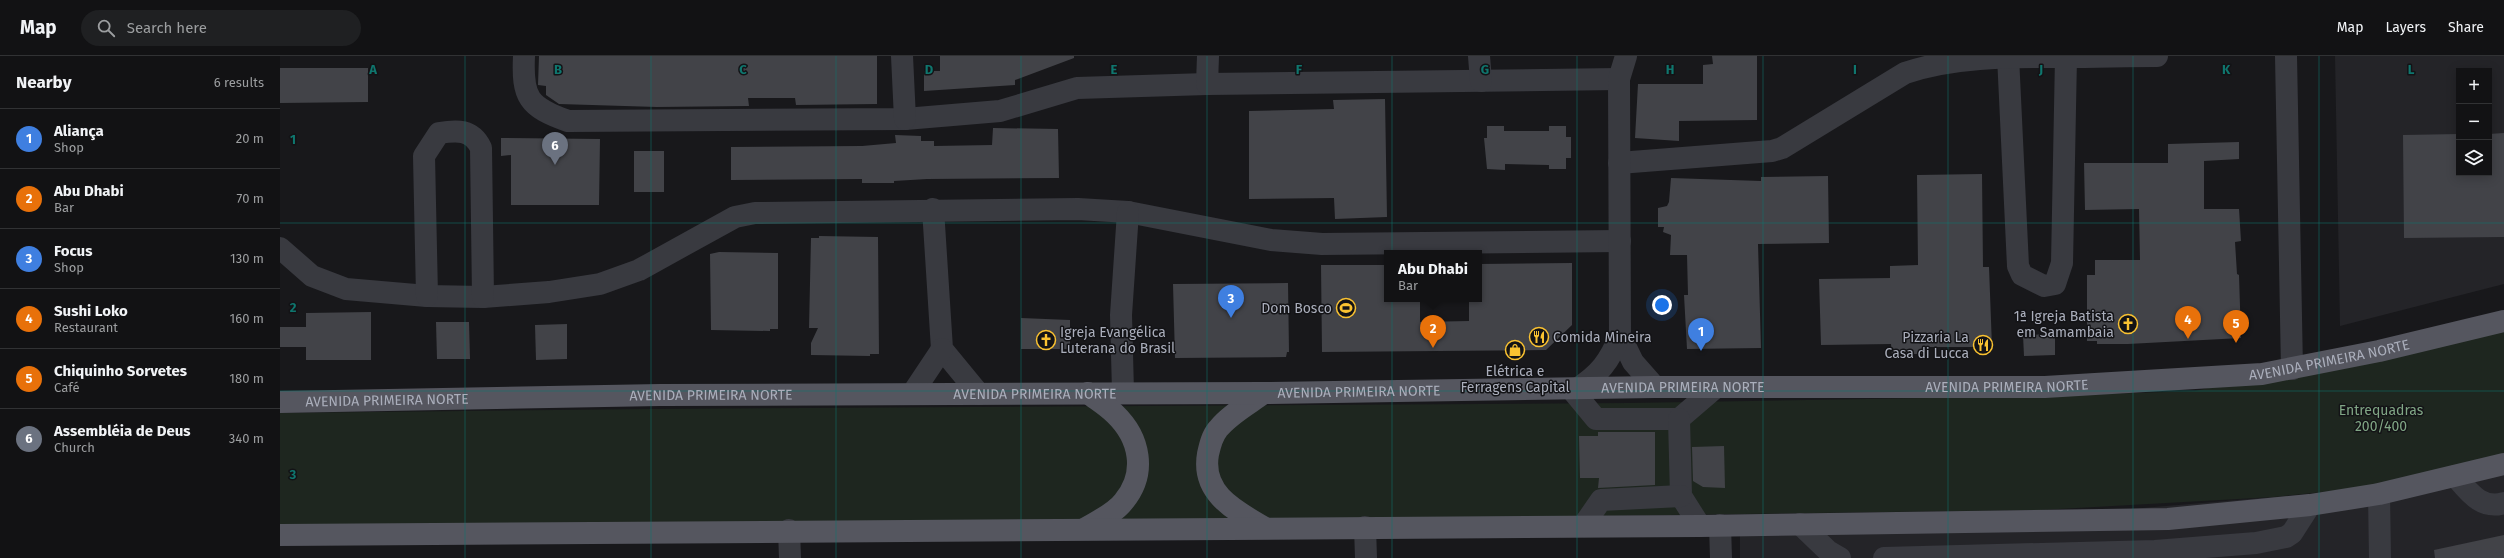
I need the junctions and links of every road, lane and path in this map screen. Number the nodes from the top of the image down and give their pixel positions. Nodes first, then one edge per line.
1 (524, 56) edge
2 (902, 56) edge
3 (1208, 56) edge
4 (1479, 56) edge
5 (1626, 56) edge
6 (2008, 56) edge
7 (2157, 56) edge
8 (2286, 56) edge
9 (2066, 57) junction
10 (1619, 79) junction
11 (1480, 81) junction
12 (1207, 84) junction
13 (905, 120) junction
14 (1620, 163) junction
15 (933, 209) junction
16 (1128, 212) junction
17 (1620, 241) junction
18 (280, 248) edge
19 (427, 296) junction
20 (483, 297) junction
21 (2504, 321) edge
22 (1620, 335) junction
23 (942, 349) junction
24 (2292, 369) junction
25 (1655, 387) junction
26 (1714, 388) junction
27 (1574, 390) junction
28 (1123, 392) junction
29 (1088, 393) junction
30 (1264, 393) junction
31 (912, 394) junction
32 (979, 394) junction
33 (280, 402) edge
34 (1679, 419) junction
35 (2504, 464) edge
36 (2455, 476) junction
37 (2379, 494) junction
38 (1681, 496) junction
39 (2504, 502) edge
40 (2310, 505) junction
41 (1800, 524) junction
42 (1710, 525) junction
43 (1583, 526) junction
44 (1266, 528) junction
45 (1365, 528) junction
46 (1083, 529) junction
47 (789, 530) junction
48 (280, 534) edge
49 (790, 558) edge
50 (1366, 558) edge
51 (1721, 558) edge
52 (1840, 558) edge
53 (1884, 558) edge
54 (2380, 558) edge

1 - 13 street
2 - 13 street
3 - 12 street
4 - 11 street
5 - 10 street
6 - 9 street
6 - 9 street
6 - 14 street
7 - 9 street
8 - 24 street
10 - 11 street
10 - 14 street
11 - 12 street
12 - 13 street
14 - 17 street
15 - 16 street
15 - 20 street
15 - 23 street
16 - 17 street
16 - 28 street
17 - 22 street
18 - 19 street
19 - 20 street
19 - 20 street
21 - 24 main road, AVENIDA PRIMEIRA NORTE
22 - 25 street
22 - 27 street
23 - 31 street
23 - 32 street
24 - 26 main road, AVENIDA PRIMEIRA NORTE
25 - 26 main road, AVENIDA PRIMEIRA NORTE
25 - 27 main road, AVENIDA PRIMEIRA NORTE
26 - 34 street
27 - 30 main road, AVENIDA PRIMEIRA NORTE
27 - 34 street
28 - 29 main road, AVENIDA PRIMEIRA NORTE
28 - 30 main road, AVENIDA PRIMEIRA NORTE
29 - 32 main road, AVENIDA PRIMEIRA NORTE
29 - 46 main road
30 - 44 main road
31 - 32 main road, AVENIDA PRIMEIRA NORTE
31 - 33 main road, AVENIDA PRIMEIRA NORTE
34 - 38 street
35 - 36 main road
36 - 37 main road
36 - 39 street
37 - 40 main road
37 - 54 street
38 - 42 street
38 - 43 street
40 - 41 main road
40 - 53 street
41 - 42 main road
41 - 52 street
42 - 43 main road
42 - 51 street
43 - 45 main road
44 - 45 main road
44 - 46 main road
45 - 50 street
46 - 47 main road
47 - 48 main road
47 - 49 street

